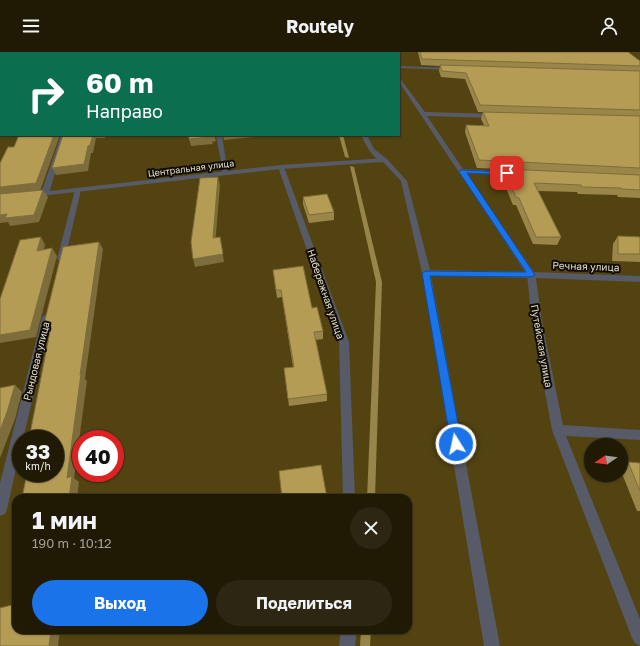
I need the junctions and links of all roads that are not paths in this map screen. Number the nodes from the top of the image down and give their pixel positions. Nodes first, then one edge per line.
1 (400, 68) edge
2 (461, 70) edge
3 (400, 80) edge
4 (423, 114) junction
5 (500, 116) edge
6 (64, 136) edge
7 (219, 136) edge
8 (364, 136) edge
9 (385, 160) junction
10 (281, 167) junction
11 (462, 172) junction
12 (226, 173) junction
13 (524, 174) edge
14 (78, 190) junction
15 (45, 193) junction
16 (23, 196) edge
17 (60, 266) edge
18 (426, 273) junction
19 (531, 275) junction
20 (640, 279) edge
21 (50, 304) edge
22 (558, 430) junction
23 (640, 435) edge
24 (349, 494) edge
25 (0, 509) edge
26 (348, 634) edge
27 (640, 638) edge
28 (347, 646) edge
29 (492, 646) edge

1 - 2 street
3 - 4 street, Путейская улица
4 - 5 street
4 - 11 street, Путейская улица
6 - 15 street
7 - 12 street
8 - 9 street
9 - 10 street, Центральная улица
9 - 18 street
10 - 12 street, Центральная улица
10 - 24 street, Набережная улица
11 - 13 street
11 - 19 street, Путейская улица
12 - 14 street, Центральная улица
14 - 15 street, Центральная улица
14 - 17 street
15 - 16 street, Центральная улица
18 - 19 street, Речная улица
18 - 29 street
19 - 20 street, Речная улица
19 - 22 street, Путейская улица
21 - 25 street, Рындовая улица
22 - 23 street
22 - 27 street, Путейская улица
26 - 28 street

